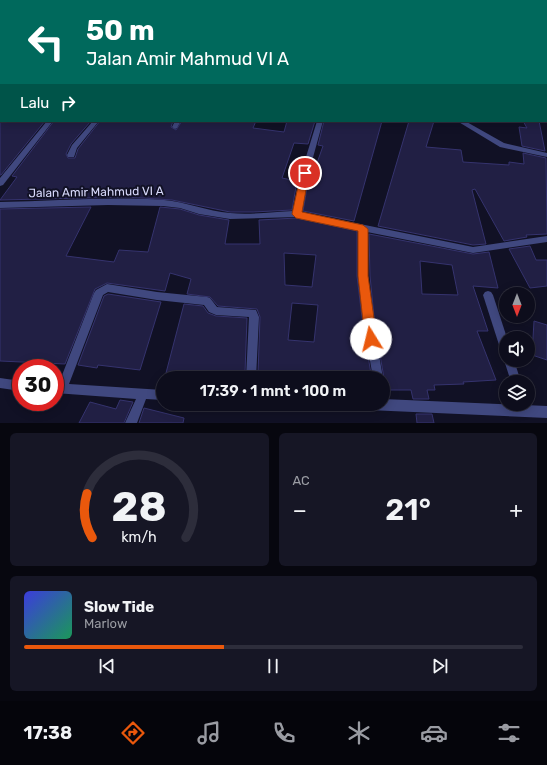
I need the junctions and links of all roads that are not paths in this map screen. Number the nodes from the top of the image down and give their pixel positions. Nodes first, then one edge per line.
1 (49, 122) edge
2 (95, 122) edge
3 (320, 122) edge
4 (462, 122) edge
5 (71, 155) dead end
6 (547, 155) edge
7 (0, 183) edge
8 (0, 205) edge
9 (296, 214) junction
10 (363, 229) junction
11 (547, 240) edge
12 (488, 296) dead end
13 (499, 331) edge
14 (251, 371) edge
15 (377, 371) edge
16 (64, 375) edge
17 (0, 383) edge
18 (12, 385) edge
19 (64, 389) edge
20 (143, 394) junction
21 (156, 395) edge
22 (390, 404) edge
23 (499, 406) edge
24 (535, 409) edge
25 (547, 412) edge
26 (131, 423) edge

1 - 7 street
2 - 5 street
3 - 9 street
4 - 6 street
8 - 9 street, Jalan Amir Mahmud VI A
9 - 10 street, Jalan Amir Mahmud VI A
10 - 11 street, Jalan Amir Mahmud VI A
10 - 15 street
12 - 13 street
14 - 16 street
17 - 18 street
19 - 20 street
20 - 21 street
20 - 26 street
22 - 23 street
24 - 25 street

